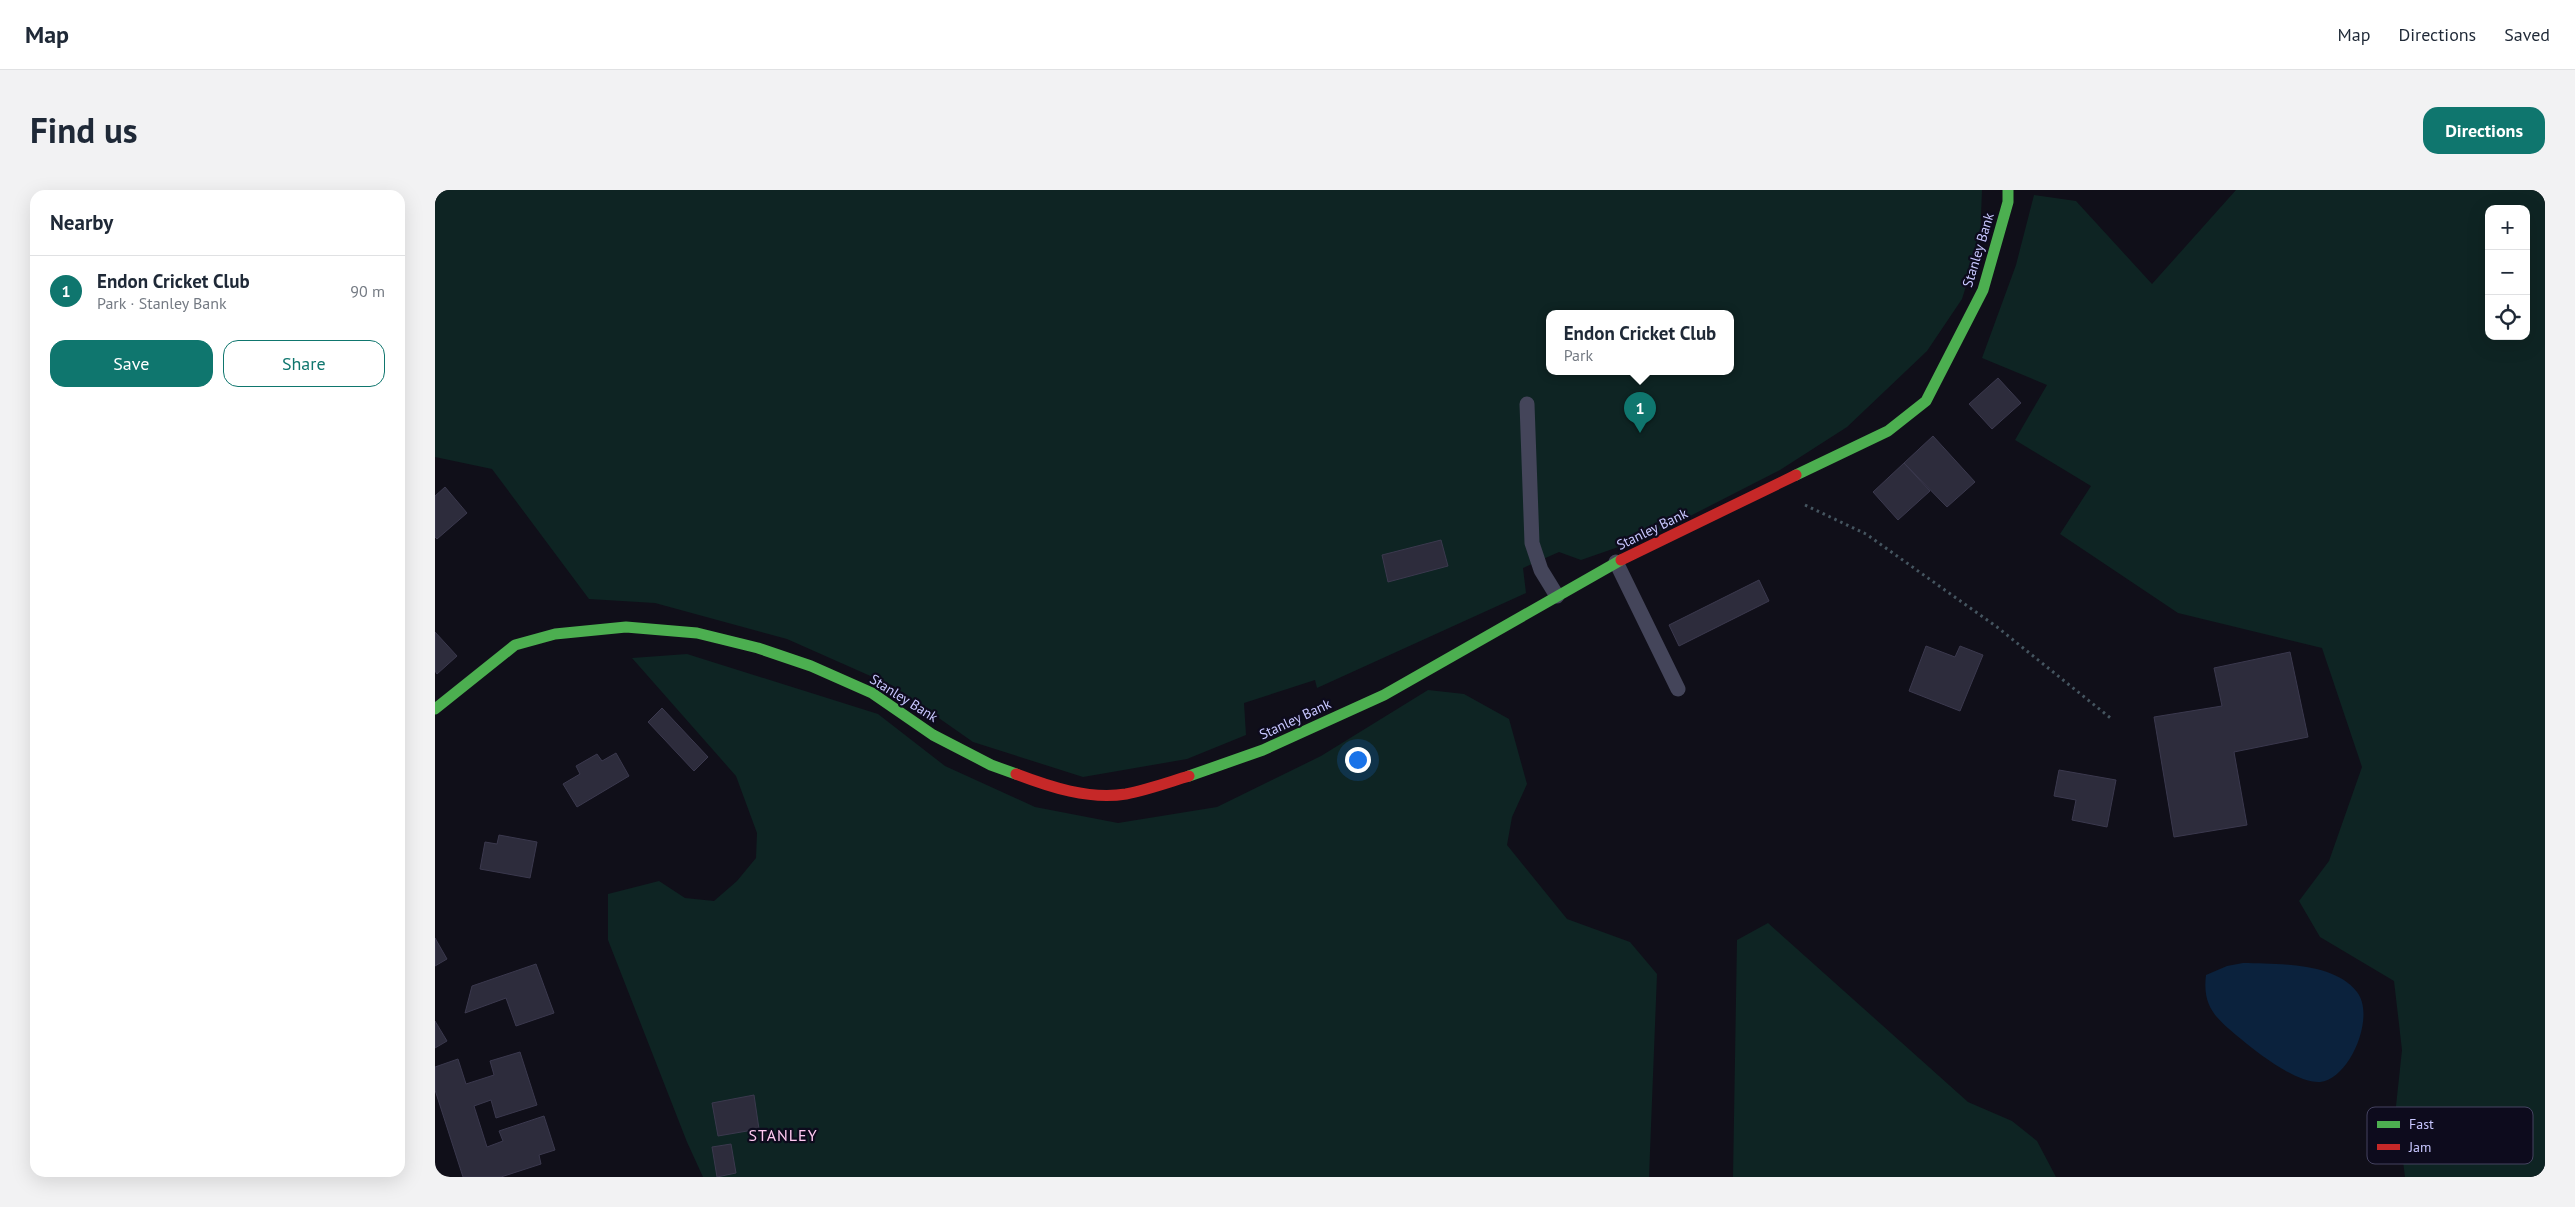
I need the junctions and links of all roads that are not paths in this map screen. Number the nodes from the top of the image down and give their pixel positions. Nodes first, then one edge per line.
1 (2008, 190) edge
2 (1527, 404) dead end
3 (1616, 562) junction
4 (1557, 596) junction
5 (1678, 689) dead end
6 (435, 709) edge

1 - 3 street, Stanley Bank
2 - 4 lane
3 - 4 street, Stanley Bank
3 - 5 lane
4 - 6 street, Stanley Bank

